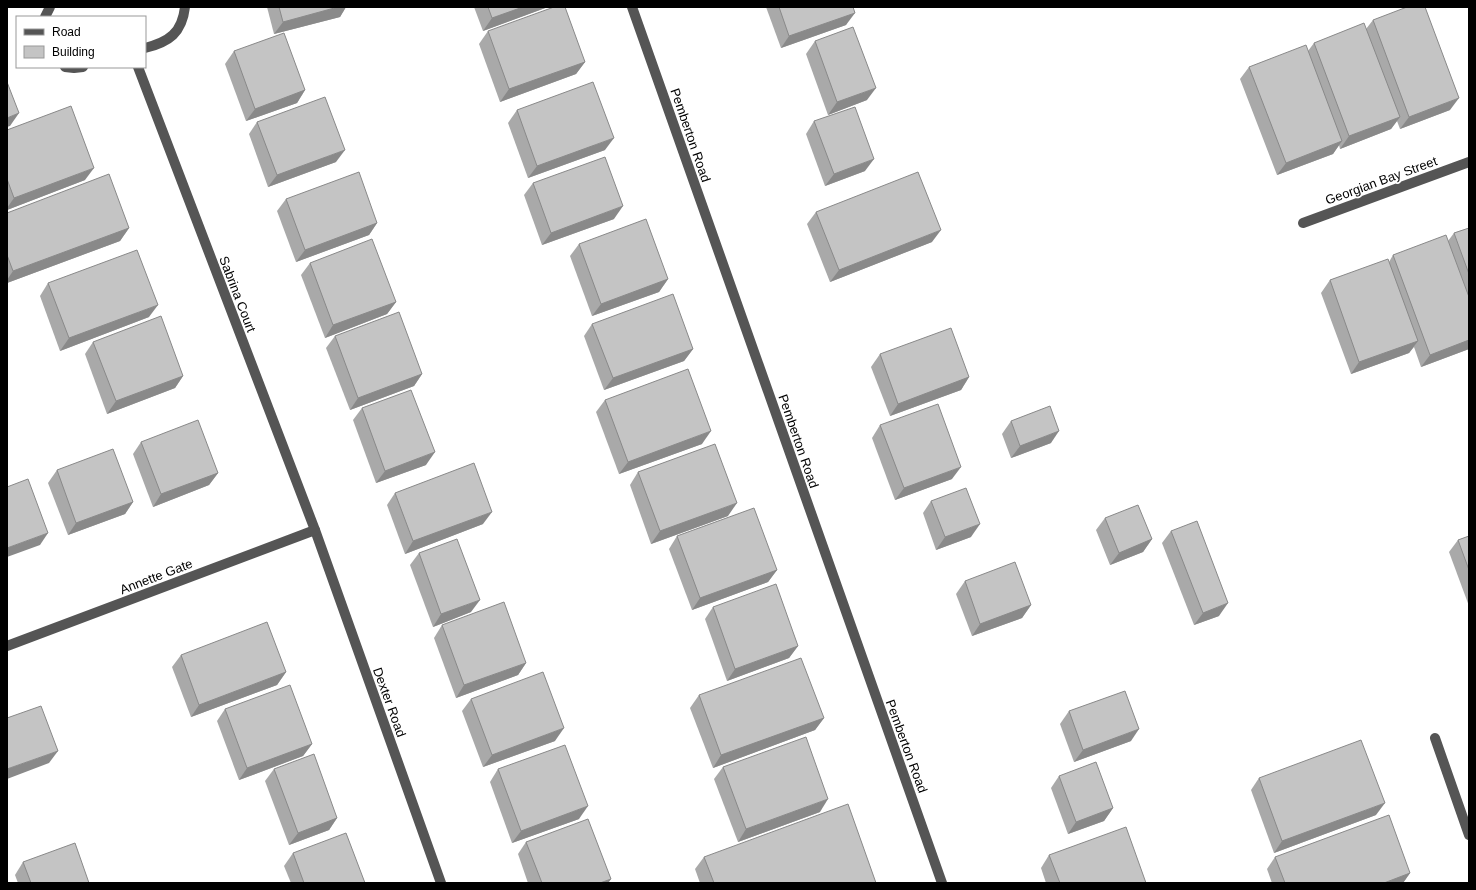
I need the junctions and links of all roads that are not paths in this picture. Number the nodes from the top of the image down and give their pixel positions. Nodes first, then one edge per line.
1 (50, 7) edge
2 (185, 7) edge
3 (632, 7) edge
4 (46, 16) edge
5 (146, 48) edge
6 (138, 68) edge
7 (1469, 162) edge
8 (1303, 223) dead end
9 (315, 530) junction
10 (7, 646) edge
11 (1435, 738) dead end
12 (1469, 834) edge
13 (441, 883) edge
14 (942, 883) edge

1 - 4 street
2 - 5 street
3 - 14 street, Pemberton Road
6 - 9 street, Sabrina Court
7 - 8 street, Georgian Bay Street
9 - 10 street, Annette Gate
9 - 13 street, Dexter Road
11 - 12 street

